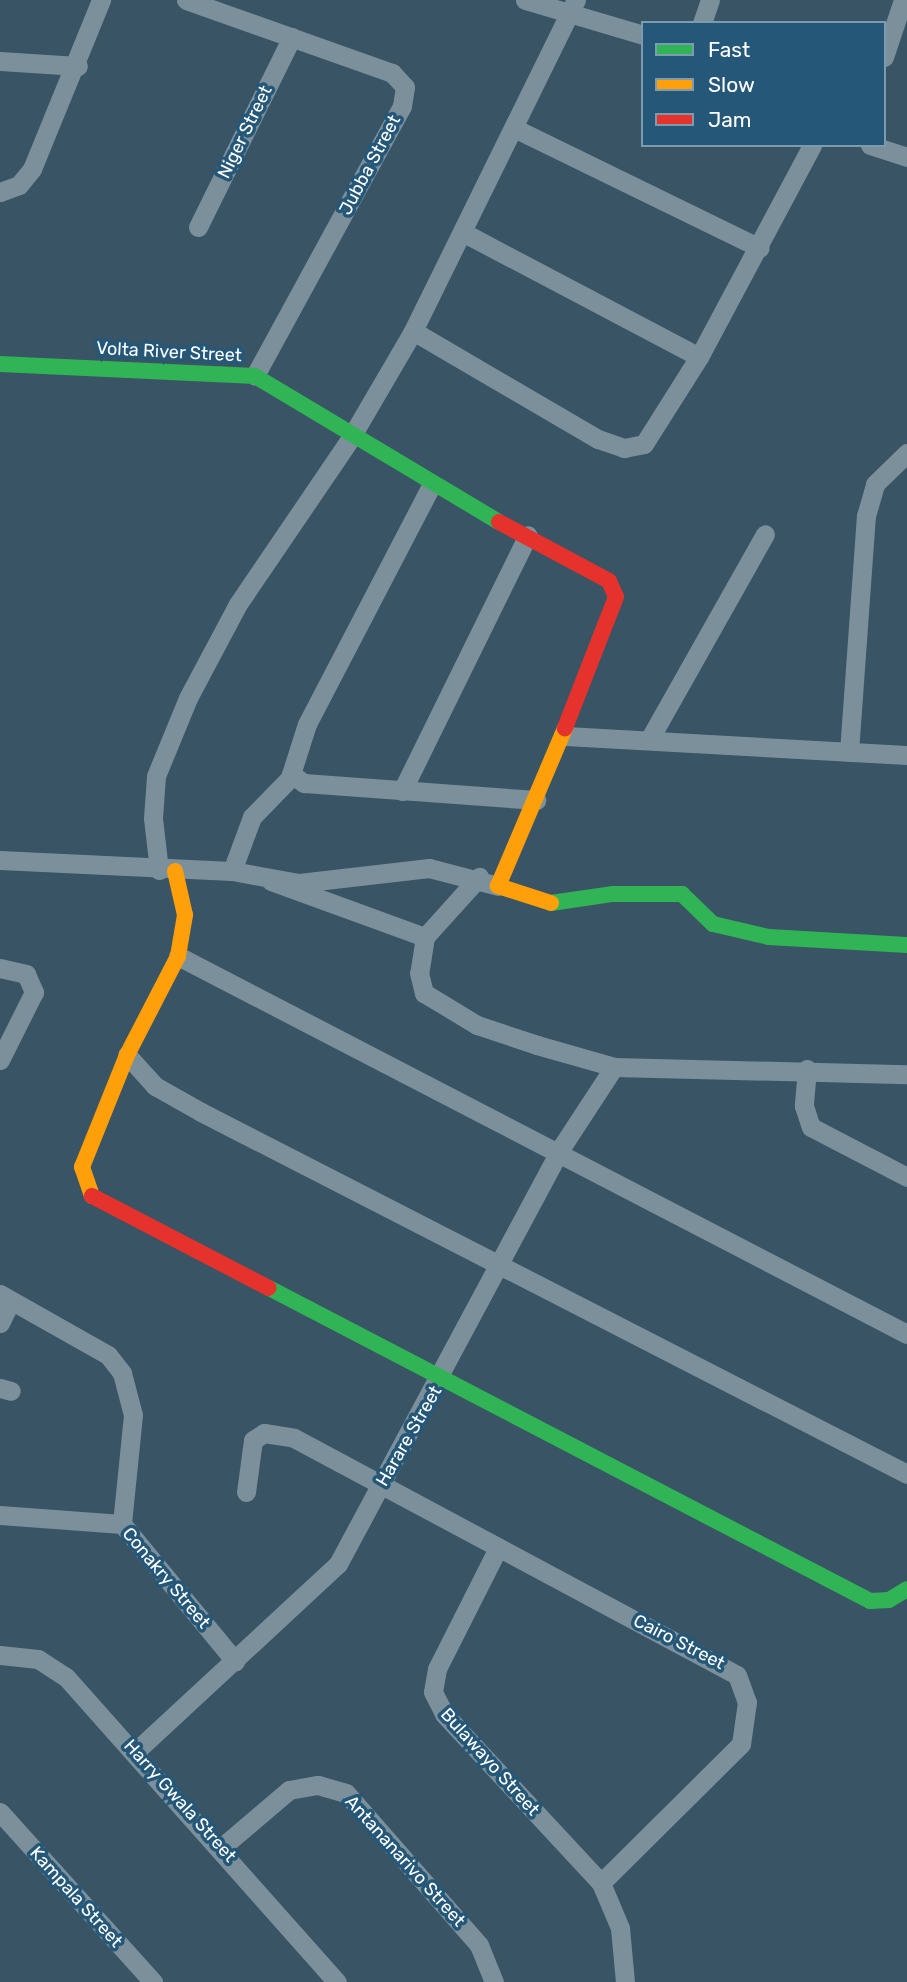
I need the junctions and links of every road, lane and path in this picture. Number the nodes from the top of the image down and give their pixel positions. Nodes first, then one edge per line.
1 (101, 0) edge
2 (186, 0) edge
3 (525, 0) edge
4 (710, 0) edge
5 (903, 0) edge
6 (573, 8) edge
7 (703, 21) edge
8 (641, 34) edge
9 (292, 37) junction
10 (886, 51) edge
11 (0, 61) edge
12 (78, 66) junction
13 (516, 129) junction
14 (811, 147) edge
15 (876, 147) edge
16 (907, 157) edge
17 (0, 192) edge
18 (198, 227) dead end
19 (466, 234) junction
20 (760, 248) junction
21 (413, 331) junction
22 (699, 357) junction
23 (0, 364) edge
24 (255, 376) junction
25 (350, 439) junction
26 (907, 453) edge
27 (431, 486) junction
28 (765, 534) dead end
29 (528, 535) junction
30 (566, 736) junction
31 (649, 740) junction
32 (849, 752) junction
33 (907, 755) edge
34 (292, 776) junction
35 (402, 791) junction
36 (536, 800) junction
37 (0, 860) edge
38 (167, 870) junction
39 (232, 871) junction
40 (479, 877) junction
41 (271, 881) junction
42 (498, 886) junction
43 (425, 937) junction
44 (907, 945) edge
45 (178, 956) junction
46 (0, 968) edge
47 (127, 1055) junction
48 (0, 1060) edge
49 (614, 1067) junction
50 (807, 1069) junction
51 (907, 1074) edge
52 (559, 1152) junction
53 (907, 1177) edge
54 (499, 1268) junction
55 (6, 1297) edge
56 (0, 1323) edge
57 (907, 1334) edge
58 (443, 1378) junction
59 (907, 1474) edge
60 (379, 1488) junction
61 (246, 1492) dead end
62 (0, 1515) edge
63 (122, 1524) junction
64 (498, 1550) junction
65 (907, 1589) edge
66 (0, 1655) edge
67 (234, 1661) junction
68 (136, 1751) junction
69 (0, 1812) edge
70 (222, 1847) junction
71 (601, 1883) junction
72 (153, 1982) edge
73 (337, 1982) edge
74 (494, 1982) edge
75 (625, 1982) edge

1 - 12 street
2 - 9 street, Jubba Street
3 - 6 street
4 - 7 street
5 - 10 street
6 - 8 street
6 - 13 street
9 - 18 street, Niger Street
9 - 24 street, Jubba Street
11 - 12 street
12 - 17 street
13 - 19 street
13 - 20 street
14 - 20 street
15 - 16 street
19 - 21 street
19 - 22 street
20 - 22 street
21 - 22 street
21 - 25 street
23 - 24 street, Volta River Street
24 - 25 street, Volta River Street
25 - 27 street, Volta River Street
25 - 38 street
26 - 32 street
27 - 29 street, Volta River Street
27 - 34 street
28 - 31 street
29 - 30 street, Volta River Street
29 - 35 street
30 - 31 street
30 - 36 street
31 - 32 street
32 - 33 street
34 - 35 street
34 - 39 street
35 - 36 street
36 - 42 street
37 - 38 street
38 - 39 street
38 - 45 street
39 - 41 street
40 - 41 street
40 - 42 street
40 - 43 street
41 - 43 street
42 - 44 street
43 - 49 street
45 - 47 street
45 - 52 street
46 - 48 street
47 - 54 street
47 - 58 street
49 - 50 street
49 - 52 street, Harare Street
50 - 51 street
50 - 53 street
52 - 54 street, Harare Street
52 - 57 street
54 - 58 street, Harare Street
54 - 59 street
55 - 56 street
55 - 63 street
58 - 60 street, Harare Street
58 - 65 street
60 - 61 street, Cairo Street
60 - 64 street, Cairo Street
60 - 67 street, Harare Street
62 - 63 street, Conakry Street
63 - 67 street, Conakry Street
64 - 71 street, Bulawayo Street
64 - 71 street, Cairo Street
66 - 68 street, Harry Gwala Street
67 - 68 street, Harare Street
68 - 70 street, Harry Gwala Street
69 - 72 street, Kampala Street
70 - 73 street, Harry Gwala Street
70 - 74 street, Antananarivo Street
71 - 75 street, Bulawayo Street

